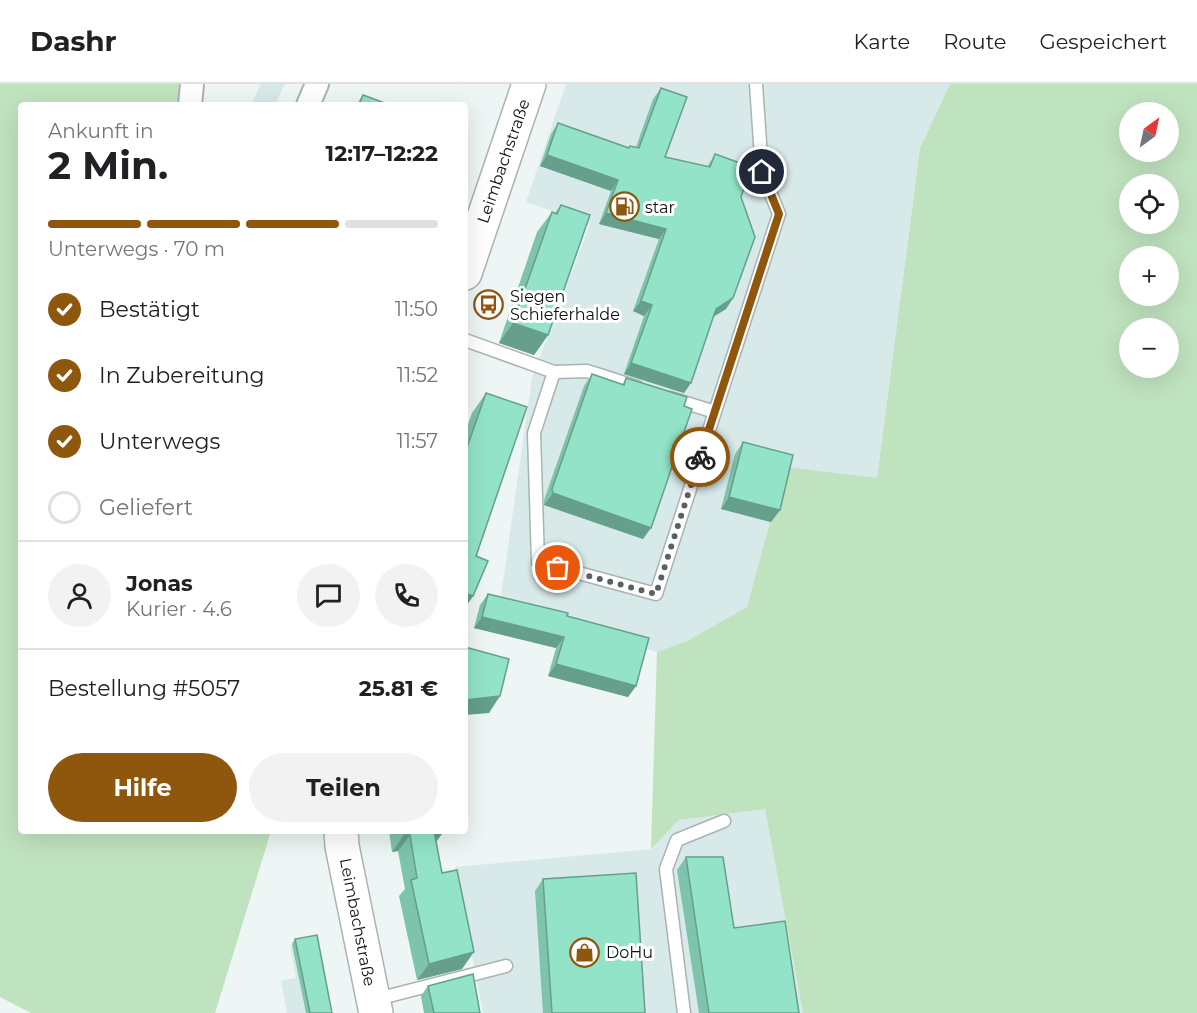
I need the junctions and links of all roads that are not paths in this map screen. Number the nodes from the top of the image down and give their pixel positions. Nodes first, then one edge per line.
1 (192, 84) edge
2 (317, 84) edge
3 (529, 84) edge
4 (756, 84) edge
5 (190, 102) edge
6 (309, 102) edge
7 (468, 264) edge
8 (468, 341) edge
9 (554, 372) junction
10 (715, 412) junction
11 (724, 821) dead end
12 (341, 834) edge
13 (506, 966) dead end
14 (375, 1006) edge
15 (684, 1013) edge

1 - 5 street
2 - 6 street
3 - 7 main road, Leimbachstraße
4 - 10 lane
8 - 9 lane
9 - 10 lane
9 - 10 lane
11 - 15 lane
12 - 14 main road, Leimbachstraße
13 - 14 lane

